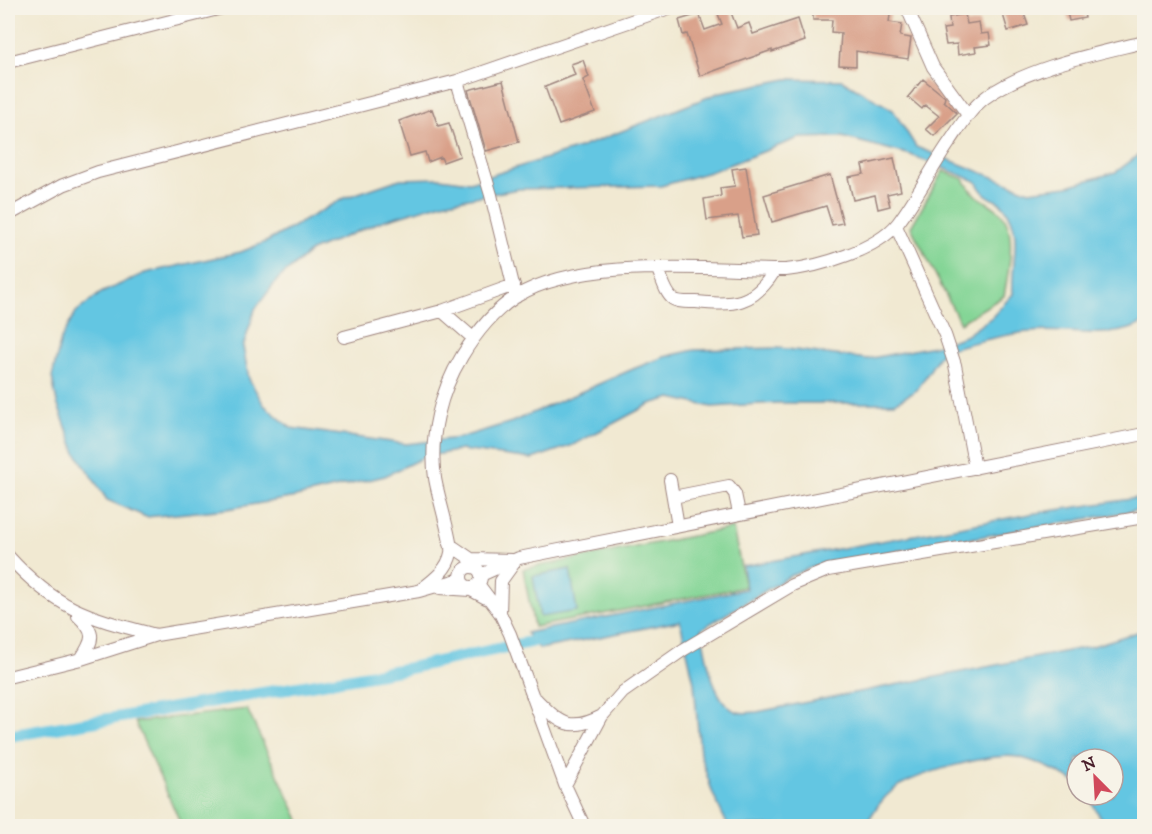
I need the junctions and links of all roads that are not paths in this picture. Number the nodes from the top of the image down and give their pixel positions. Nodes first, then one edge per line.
1 (222, 8) edge
2 (669, 8) edge
3 (907, 8) edge
4 (1144, 42) edge
5 (8, 62) edge
6 (457, 81) junction
7 (968, 116) junction
8 (8, 215) edge
9 (896, 226) junction
10 (658, 270) junction
11 (775, 270) junction
12 (515, 291) junction
13 (442, 311) junction
14 (344, 337) dead end
15 (473, 338) junction
16 (1144, 434) edge
17 (975, 468) junction
18 (670, 480) dead end
19 (673, 497) junction
20 (740, 513) junction
21 (1144, 517) edge
22 (678, 526) junction
23 (451, 547) junction
24 (8, 555) edge
25 (517, 559) junction
26 (462, 574) junction
27 (480, 580) junction
28 (433, 587) junction
29 (419, 591) junction
30 (71, 609) junction
31 (498, 610) junction
32 (156, 635) junction
33 (81, 659) junction
34 (8, 676) edge
35 (533, 696) junction
36 (602, 716) junction
37 (565, 785) junction
38 (584, 826) edge

1 - 5 street
2 - 6 street
3 - 7 street
4 - 7 street
6 - 8 street
6 - 12 street
7 - 9 street
9 - 11 street
9 - 17 street
10 - 11 street
10 - 11 street
10 - 12 street
12 - 13 street
12 - 15 street
13 - 14 street
13 - 15 street
15 - 23 street
16 - 17 street
17 - 20 street
18 - 19 street
19 - 20 street
19 - 22 street
20 - 22 street
21 - 36 street
22 - 25 street
23 - 25 street
23 - 26 street
23 - 29 street
24 - 30 street
25 - 27 street
25 - 31 street
26 - 27 street
26 - 28 street
27 - 31 street
28 - 29 street
28 - 31 street
29 - 32 street
30 - 32 street
30 - 33 street
31 - 35 street
32 - 33 street
33 - 34 street
35 - 36 street
35 - 37 street
36 - 37 street
37 - 38 street

